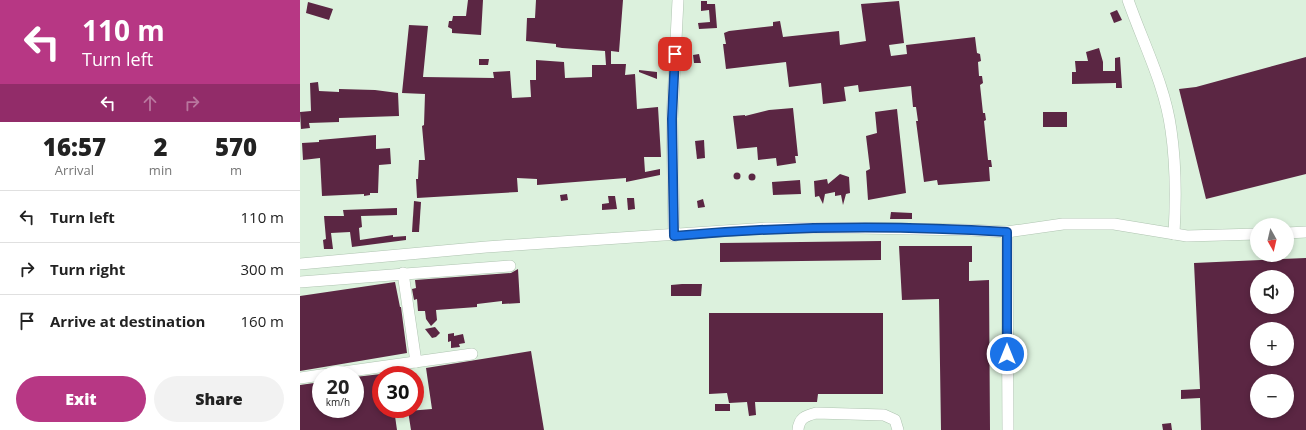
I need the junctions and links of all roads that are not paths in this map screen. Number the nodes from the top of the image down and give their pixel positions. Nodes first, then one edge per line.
1 (678, 0) edge
2 (1128, 0) edge
3 (1007, 232) junction
4 (1306, 232) edge
5 (1294, 233) edge
6 (1174, 234) junction
7 (1250, 234) edge
8 (674, 236) junction
9 (300, 264) edge
10 (510, 266) dead end
11 (404, 273) junction
12 (300, 282) edge
13 (472, 354) dead end
14 (416, 362) junction
15 (364, 369) edge
16 (312, 376) edge
17 (300, 378) edge
18 (798, 430) edge
19 (898, 430) edge
20 (1008, 430) edge

1 - 8 street
2 - 6 street
3 - 6 street
3 - 8 street
3 - 20 street
4 - 5 street
6 - 7 street
8 - 9 street
10 - 11 street
11 - 12 street
11 - 14 street
13 - 14 street
14 - 15 street
16 - 17 street
18 - 19 street

